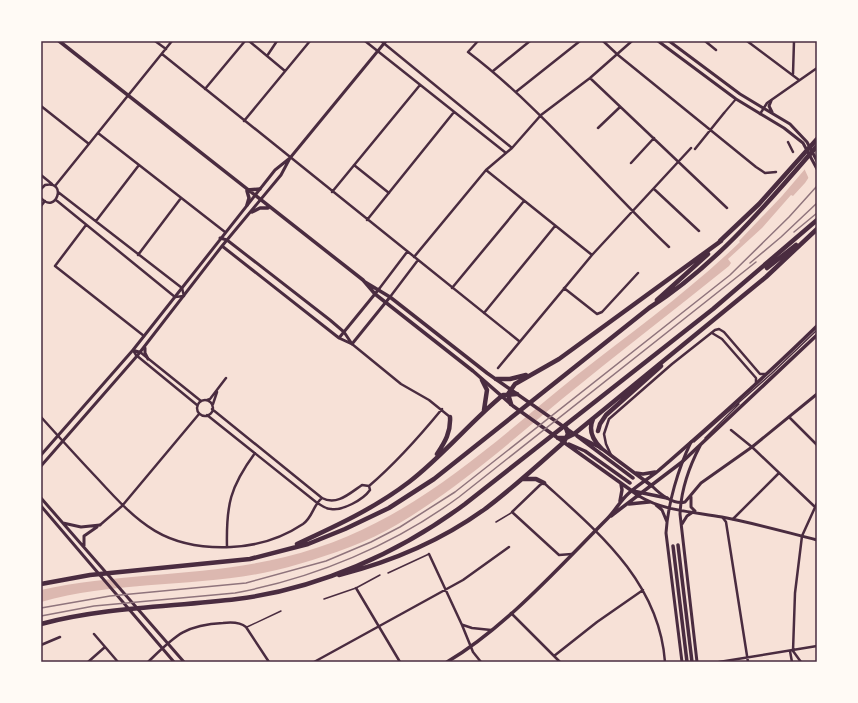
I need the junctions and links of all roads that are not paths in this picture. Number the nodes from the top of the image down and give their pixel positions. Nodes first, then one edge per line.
1 (59, 41) edge
2 (155, 41) edge
3 (172, 41) edge
4 (245, 41) edge
5 (249, 41) edge
6 (277, 41) edge
7 (310, 41) edge
8 (365, 41) edge
9 (478, 41) edge
10 (530, 41) edge
11 (580, 41) edge
12 (604, 41) edge
13 (632, 41) edge
14 (658, 41) edge
15 (670, 41) edge
16 (705, 41) edge
17 (747, 41) edge
18 (794, 41) edge
19 (384, 42) edge
20 (166, 49) junction
21 (716, 50) dead end
22 (377, 51) junction
23 (162, 54) junction
24 (618, 55) junction
25 (267, 56) junction
26 (817, 68) edge
27 (285, 71) junction
28 (493, 71) junction
29 (793, 74) junction
30 (590, 78) junction
31 (799, 80) junction
32 (420, 85) junction
33 (205, 89) junction
34 (516, 91) junction
35 (127, 95) junction
36 (736, 99) junction
37 (771, 100) junction
38 (41, 106) edge
39 (620, 107) junction
40 (763, 108) junction
41 (454, 112) junction
42 (724, 113) joint
43 (760, 114) junction
44 (773, 114) junction
45 (542, 115) junction
46 (244, 121) junction
47 (598, 128) dead end
48 (711, 130) junction
49 (98, 133) junction
50 (654, 138) junction
51 (817, 139) edge
52 (788, 142) dead end
53 (89, 144) junction
54 (815, 145) edge
55 (512, 148) junction
56 (691, 148) dead end
57 (695, 149) dead end
58 (793, 152) dead end
59 (506, 153) junction
60 (290, 158) junction
61 (817, 161) edge
62 (678, 162) junction
63 (631, 163) dead end
64 (139, 165) junction
65 (354, 165) junction
66 (817, 169) edge
67 (486, 170) junction
68 (776, 172) dead end
69 (41, 175) edge
70 (54, 185) junction
71 (41, 189) edge
72 (260, 189) junction
73 (654, 189) junction
74 (246, 190) junction
75 (58, 192) junction
76 (332, 192) junction
77 (389, 193) junction
78 (254, 196) junction
79 (41, 198) edge
80 (181, 198) junction
81 (56, 200) junction
82 (45, 201) junction
83 (260, 201) junction
84 (524, 201) junction
85 (247, 205) junction
86 (41, 206) edge
87 (269, 208) junction
88 (727, 208) dead end
89 (252, 212) junction
90 (632, 212) junction
91 (367, 220) junction
92 (817, 220) edge
93 (96, 221) junction
94 (86, 225) junction
95 (555, 226) junction
96 (817, 229) edge
97 (699, 231) dead end
98 (225, 232) junction
99 (220, 238) junction
100 (228, 240) junction
101 (721, 241) junction
102 (222, 246) junction
103 (669, 247) dead end
104 (407, 252) junction
105 (138, 255) junction
106 (592, 255) junction
107 (414, 257) junction
108 (418, 260) junction
109 (638, 273) dead end
110 (363, 280) junction
111 (182, 288) junction
112 (452, 288) junction
113 (564, 288) junction
114 (379, 289) junction
115 (375, 294) junction
116 (184, 296) junction
117 (175, 297) junction
118 (390, 297) junction
119 (386, 302) junction
120 (648, 308) junction
121 (713, 309) junction
122 (484, 313) junction
123 (817, 326) edge
124 (817, 330) edge
125 (344, 332) junction
126 (712, 333) junction
127 (817, 335) edge
128 (144, 336) junction
129 (339, 338) junction
130 (519, 341) junction
131 (352, 344) junction
132 (683, 345) junction
133 (145, 346) junction
134 (133, 350) junction
135 (140, 352) junction
136 (137, 356) junction
137 (148, 359) junction
138 (498, 368) dead end
139 (536, 372) junction
140 (766, 374) junction
141 (226, 378) dead end
142 (496, 379) junction
143 (482, 380) junction
144 (755, 384) junction
145 (220, 386) junction
146 (755, 389) junction
147 (509, 391) junction
148 (518, 394) joint
149 (817, 394) edge
150 (501, 396) junction
151 (207, 400) junction
152 (201, 401) junction
153 (197, 405) junction
154 (512, 405) junction
155 (212, 407) junction
156 (442, 409) junction
157 (482, 413) junction
158 (200, 414) junction
159 (598, 414) junction
160 (207, 415) junction
161 (41, 417) edge
162 (450, 417) joint
163 (789, 417) junction
164 (566, 428) junction
165 (732, 430) dead end
166 (598, 431) dead end
167 (574, 434) junction
168 (58, 436) junction
169 (568, 437) junction
170 (558, 438) junction
171 (693, 439) junction
172 (63, 441) junction
173 (564, 442) junction
174 (690, 445) junction
175 (700, 445) junction
176 (817, 445) edge
177 (752, 447) junction
178 (601, 448) junction
179 (255, 453) junction
180 (41, 454) edge
181 (676, 454) junction
182 (614, 457) junction
183 (682, 462) junction
184 (430, 463) junction
185 (41, 466) edge
186 (658, 470) junction
187 (635, 473) junction
188 (779, 473) junction
189 (634, 478) dead end
190 (521, 480) junction
191 (645, 481) junction
192 (619, 482) junction
193 (544, 483) junction
194 (630, 483) dead end
195 (369, 486) junction
196 (652, 486) junction
197 (632, 491) junction
198 (644, 492) junction
199 (41, 495) edge
200 (691, 495) junction
201 (639, 496) junction
202 (41, 498) edge
203 (322, 498) junction
204 (666, 498) junction
205 (672, 500) junction
206 (316, 502) junction
207 (649, 502) junction
208 (681, 503) junction
209 (817, 503) edge
210 (618, 504) junction
211 (655, 504) junction
212 (41, 506) edge
213 (122, 506) junction
214 (626, 506) junction
215 (814, 506) junction
216 (50, 508) junction
217 (671, 508) junction
218 (680, 510) junction
219 (512, 512) junction
220 (693, 512) junction
221 (698, 513) junction
222 (609, 517) junction
223 (723, 517) junction
224 (733, 520) junction
225 (496, 522) dead end
226 (667, 522) junction
227 (63, 523) junction
228 (100, 525) junction
229 (681, 526) junction
230 (595, 530) junction
231 (802, 536) junction
232 (817, 540) edge
233 (84, 547) junction
234 (227, 547) junction
235 (509, 547) dead end
236 (285, 550) junction
237 (429, 554) joint
238 (572, 554) junction
239 (388, 573) dead end
240 (380, 575) dead end
241 (41, 584) edge
242 (301, 585) junction
243 (356, 588) junction
244 (446, 590) junction
245 (643, 590) junction
246 (324, 600) dead end
247 (281, 611) dead end
248 (511, 612) junction
249 (41, 624) edge
250 (378, 625) junction
251 (462, 625) junction
252 (246, 628) junction
253 (492, 630) junction
254 (94, 634) dead end
255 (60, 637) dead end
256 (168, 643) junction
257 (41, 645) edge
258 (105, 646) junction
259 (817, 646) edge
260 (471, 647) junction
261 (162, 648) junction
262 (791, 651) junction
263 (554, 656) junction
264 (748, 657) junction
265 (698, 661) edge
266 (88, 662) edge
267 (118, 662) edge
268 (148, 662) edge
269 (174, 662) edge
270 (184, 662) edge
271 (269, 662) edge
272 (314, 662) edge
273 (400, 662) edge
274 (447, 662) edge
275 (481, 662) edge
276 (560, 662) edge
277 (665, 662) edge
278 (682, 662) edge
279 (687, 662) edge
280 (692, 662) edge
281 (719, 662) edge
282 (748, 662) edge
283 (792, 662) edge
284 (801, 662) edge

1 - 35 main road
2 - 20 street
3 - 20 street
4 - 33 street
5 - 25 street
6 - 25 street
7 - 27 street
8 - 22 street
9 - 28 street
10 - 28 street
11 - 34 street
12 - 24 street
13 - 24 street
14 - 36 street
15 - 40 street
16 - 21 street
17 - 29 street
18 - 29 street
19 - 22 street
19 - 55 street
20 - 23 street
22 - 32 street
22 - 60 street
23 - 33 street
23 - 35 street
24 - 30 street
24 - 48 street
25 - 27 street
26 - 31 street
27 - 46 street
28 - 34 street
29 - 31 street
30 - 39 street
30 - 45 street
31 - 37 street
32 - 41 street
32 - 65 street
33 - 46 street
34 - 45 street
35 - 49 street
35 - 74 main road
36 - 42 street
36 - 43 street
37 - 40 street
37 - 44 street
38 - 53 street
39 - 47 street
39 - 50 street
40 - 43 street
40 - 44 street
41 - 59 street
41 - 77 street
42 - 48 street
43 - 66 street
44 - 61 street
45 - 55 street
45 - 90 street
46 - 60 street
48 - 57 street
48 - 68 street
49 - 53 street
49 - 64 street
50 - 62 street
50 - 63 street
51 - 54 highway
52 - 58 street
53 - 70 street
54 - 101 highway
54 - 120 highway
55 - 59 street
56 - 62 street
59 - 67 street
60 - 72 street
60 - 76 street
60 - 83 street
62 - 73 street
62 - 88 street
64 - 80 street
64 - 93 street
65 - 76 street
65 - 77 street
67 - 84 street
67 - 107 street
69 - 70 street
70 - 71 street
70 - 75 street
72 - 74 main road
72 - 78 street
73 - 90 street
73 - 97 street
74 - 78 main road
74 - 85 main road
75 - 81 street
75 - 93 street
76 - 91 street
77 - 91 street
78 - 83 main road
78 - 85 street
79 - 82 street
80 - 98 street
80 - 105 street
81 - 82 street
81 - 94 street
82 - 86 street
83 - 87 main road
83 - 89 street
84 - 95 street
84 - 112 street
85 - 98 street
87 - 89 main road
87 - 110 main road
89 - 100 street
90 - 103 street
90 - 106 street
91 - 104 street
92 - 121 highway
93 - 105 street
94 - 117 street
94 - 128 street
95 - 106 street
95 - 122 street
96 - 121 highway
96 - 132 highway
98 - 99 street
99 - 100 street
99 - 111 street
100 - 102 street
100 - 125 street
101 - 120 highway
101 - 139 highway
102 - 116 street
102 - 129 street
104 - 107 street
104 - 114 street
105 - 111 street
106 - 113 street
107 - 108 street
108 - 112 street
108 - 118 street
109 - 113 street
110 - 114 main road
110 - 115 main road
111 - 116 street
111 - 117 street
112 - 122 street
113 - 130 street
114 - 115 street
114 - 118 main road
115 - 119 main road
115 - 125 street
116 - 117 street
116 - 133 street
117 - 128 street
118 - 119 street
118 - 142 main road
119 - 131 street
119 - 143 main road
120 - 236 highway
121 - 242 highway
122 - 130 street
123 - 140 main road
124 - 146 lane
125 - 129 street
125 - 131 street
126 - 140 street
126 - 144 street
126 - 182 street
127 - 175 main road
128 - 134 street
129 - 131 street
130 - 138 street
131 - 156 street
132 - 159 highway
132 - 166 highway
133 - 135 street
133 - 137 street
134 - 135 street
134 - 136 street
134 - 168 street
135 - 136 street
135 - 137 street
136 - 153 street
136 - 172 street
137 - 152 street
139 - 142 highway
139 - 147 highway
140 - 144 main road
141 - 145 street
142 - 147 main road
143 - 150 main road
143 - 157 highway
144 - 171 main road
145 - 151 street
145 - 155 street
146 - 174 lane
146 - 175 lane
147 - 148 highway
147 - 150 highway
147 - 154 highway
148 - 164 main road
149 - 163 street
150 - 154 main road
150 - 157 highway
151 - 152 street
151 - 155 street
152 - 153 street
153 - 158 street
154 - 170 main road
155 - 160 street
155 - 203 street
156 - 162 street
156 - 195 street
157 - 184 highway
158 - 160 street
158 - 213 street
159 - 167 highway
159 - 178 highway
160 - 179 street
161 - 168 street
162 - 184 highway
163 - 176 street
163 - 177 street
164 - 167 main road
164 - 169 highway
165 - 177 street
167 - 169 highway
167 - 178 main road
167 - 189 main road
168 - 172 street
168 - 180 street
169 - 170 highway
169 - 173 highway
170 - 173 main road
171 - 174 street
171 - 181 main road
172 - 185 street
172 - 213 street
173 - 190 highway
173 - 192 main road
173 - 194 main road
174 - 181 lane
174 - 183 street
175 - 183 main road
175 - 208 street
177 - 188 street
177 - 200 street
178 - 182 main road
179 - 206 street
179 - 234 street
181 - 186 main road
182 - 187 main road
183 - 196 main road
183 - 205 street
184 - 236 highway
186 - 187 main road
186 - 191 main road
187 - 191 main road
188 - 215 street
188 - 224 street
190 - 193 highway
190 - 242 highway
191 - 196 main road
191 - 197 main road
192 - 197 main road
192 - 210 main road
193 - 219 street
193 - 230 street
195 - 203 street
195 - 206 street
196 - 198 main road
196 - 204 street
197 - 198 main road
197 - 201 main road
197 - 210 main road
198 - 201 main road
198 - 204 main road
199 - 216 street
200 - 208 street
200 - 221 street
201 - 207 street
201 - 214 main road
202 - 216 street
203 - 206 street
204 - 205 street
205 - 208 street
205 - 217 street
206 - 234 street
207 - 211 street
207 - 214 main road
208 - 218 street
209 - 215 street
210 - 222 main road
211 - 217 street
211 - 226 street
212 - 261 street
213 - 228 street
213 - 234 street
214 - 222 main road
215 - 231 street
216 - 227 street
217 - 218 street
217 - 226 street
218 - 220 street
218 - 229 street
219 - 225 lane
219 - 238 street
220 - 221 street
220 - 229 street
221 - 223 street
222 - 230 main road
223 - 224 street
223 - 264 street
224 - 231 street
226 - 278 street
227 - 228 street
227 - 233 street
228 - 233 street
229 - 265 street
230 - 238 main road
230 - 245 street
231 - 232 street
231 - 262 street
233 - 256 street
235 - 244 street
236 - 241 highway
237 - 239 lane
237 - 244 street
238 - 248 main road
240 - 243 lane
242 - 249 highway
243 - 246 lane
243 - 250 street
244 - 250 street
244 - 251 street
245 - 263 street
245 - 277 street
247 - 252 lane
248 - 253 main road
248 - 263 street
250 - 272 street
250 - 273 street
251 - 253 street
251 - 260 street
252 - 256 street
252 - 271 street
253 - 260 main road
254 - 258 street
255 - 257 street
256 - 261 street
256 - 270 street
258 - 266 street
258 - 267 street
259 - 262 street
260 - 274 main road
260 - 275 street
261 - 268 street
261 - 269 street
262 - 264 street
262 - 283 street
262 - 284 street
263 - 276 street
264 - 281 street
264 - 282 street
279 - 280 main road

